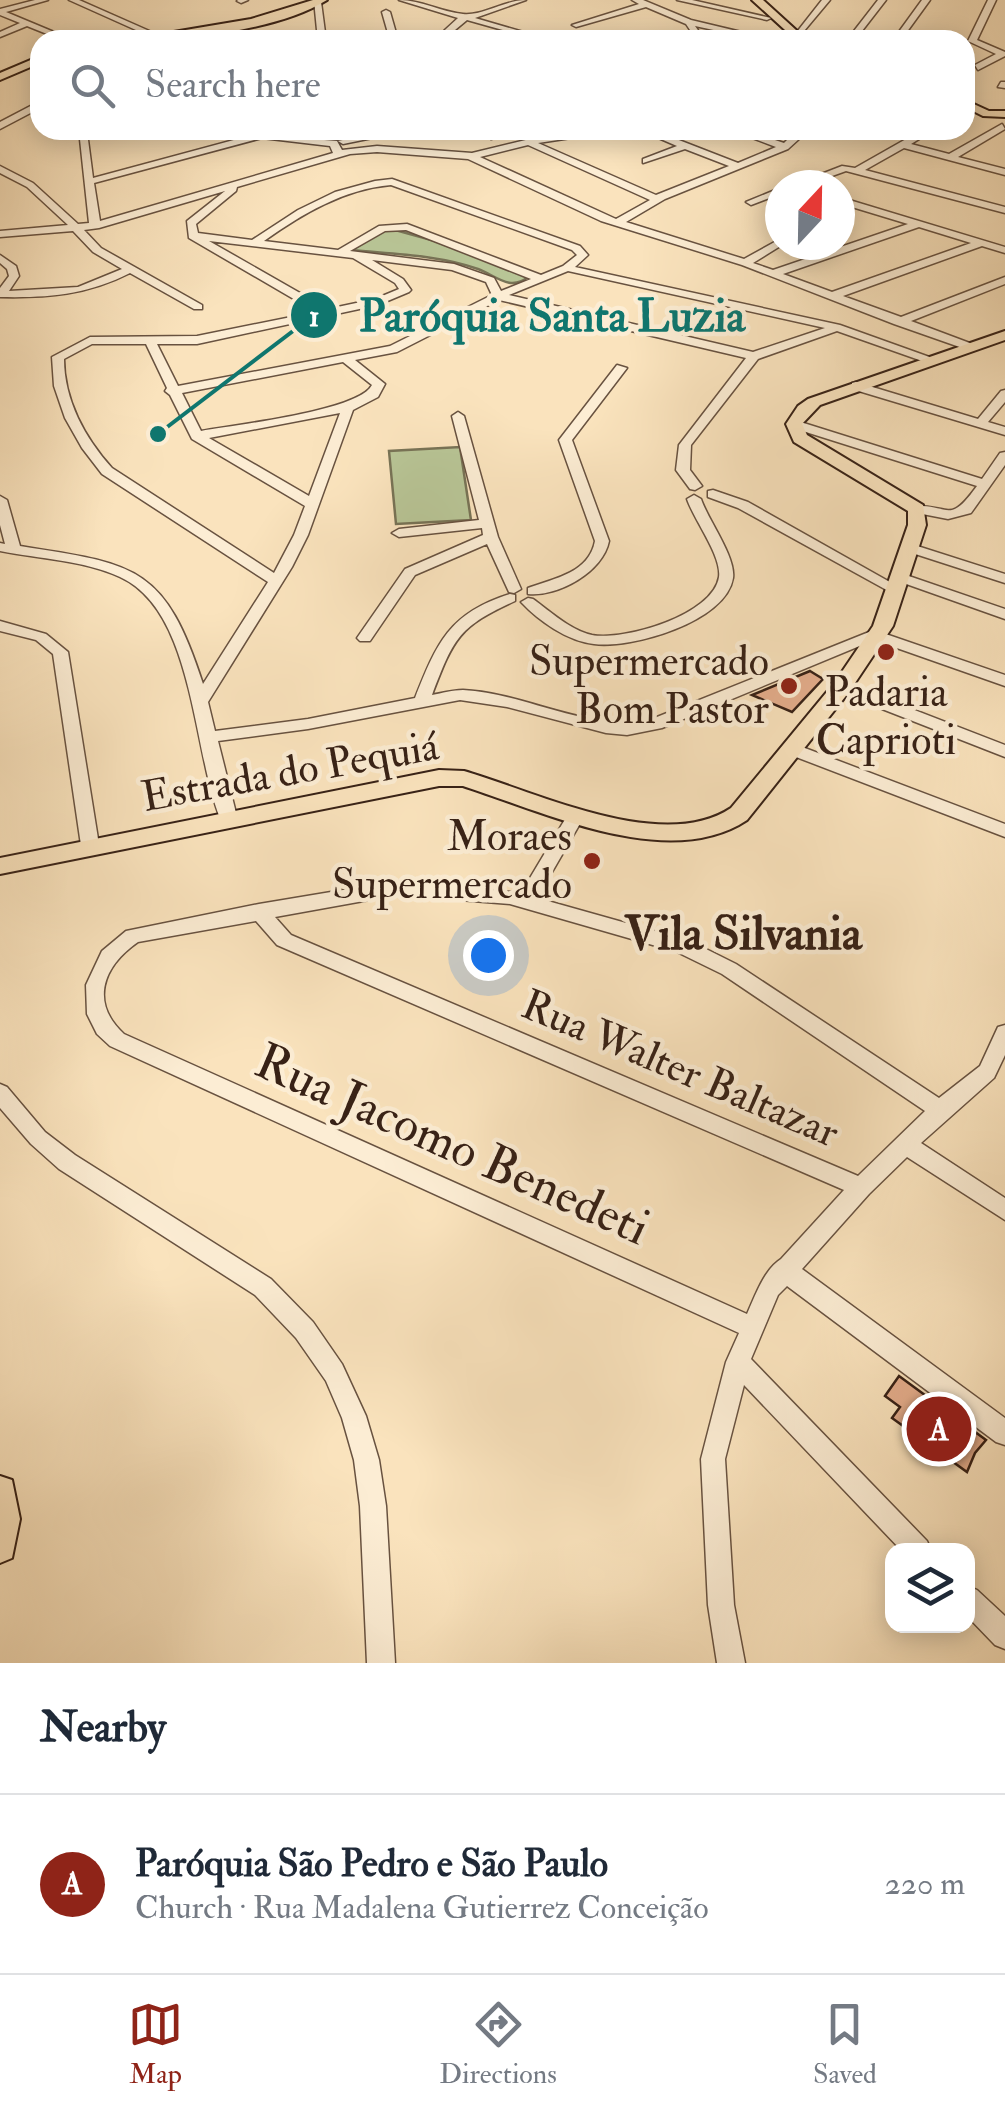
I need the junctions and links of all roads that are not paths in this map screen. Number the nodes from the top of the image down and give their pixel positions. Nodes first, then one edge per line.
1 (44, 0) edge
2 (73, 0) edge
3 (402, 0) edge
4 (522, 0) edge
5 (681, 0) edge
6 (746, 0) edge
7 (826, 0) edge
8 (882, 0) edge
9 (926, 0) edge
10 (992, 0) edge
11 (640, 2) edge
12 (319, 6) edge
13 (763, 8) edge
14 (0, 12) edge
15 (386, 12) dead end
16 (466, 18) junction
17 (689, 22) junction
18 (26, 23) junction
19 (804, 23) junction
20 (784, 24) junction
21 (576, 25) dead end
22 (44, 30) edge
23 (143, 30) edge
24 (210, 30) edge
25 (391, 30) edge
26 (451, 30) edge
27 (510, 30) edge
28 (694, 30) edge
29 (726, 30) edge
30 (786, 30) edge
31 (789, 30) edge
32 (800, 30) edge
33 (858, 30) edge
34 (904, 30) edge
35 (0, 35) edge
36 (975, 35) edge
37 (975, 42) edge
38 (30, 64) edge
39 (978, 66) dead end
40 (0, 77) edge
41 (30, 109) edge
42 (998, 115) edge
43 (18, 116) junction
44 (30, 117) edge
45 (0, 126) edge
46 (975, 135) edge
47 (83, 140) edge
48 (203, 140) edge
49 (248, 140) edge
50 (272, 140) edge
51 (364, 140) edge
52 (379, 140) edge
53 (538, 140) edge
54 (669, 140) edge
55 (764, 140) edge
56 (793, 140) edge
57 (913, 140) edge
58 (969, 140) edge
59 (528, 142) junction
60 (904, 145) junction
61 (684, 146) junction
62 (784, 147) junction
63 (216, 148) junction
64 (336, 148) junction
65 (378, 149) junction
66 (472, 156) junction
67 (950, 157) junction
68 (646, 161) dead end
69 (738, 166) junction
70 (0, 169) edge
71 (839, 170) edge
72 (858, 170) junction
73 (1005, 172) edge
74 (88, 182) junction
75 (243, 182) junction
76 (199, 195) junction
77 (765, 197) edge
78 (662, 198) junction
79 (752, 202) dead end
80 (212, 206) junction
81 (855, 208) edge
82 (1005, 210) edge
83 (620, 222) junction
84 (918, 224) junction
85 (96, 226) junction
86 (75, 230) junction
87 (0, 234) edge
88 (193, 236) junction
89 (255, 243) junction
90 (982, 243) junction
91 (1005, 250) edge
92 (765, 251) edge
93 (340, 253) junction
94 (355, 255) junction
95 (0, 258) edge
96 (393, 259) junction
97 (748, 261) junction
98 (567, 268) junction
99 (128, 270) junction
100 (381, 270) junction
101 (771, 274) junction
102 (539, 278) junction
103 (1005, 280) edge
104 (1, 293) edge
105 (498, 296) junction
106 (831, 296) junction
107 (198, 307) dead end
108 (326, 312) junction
109 (898, 322) junction
110 (836, 327) junction
111 (1005, 335) edge
112 (150, 341) junction
113 (972, 346) junction
114 (754, 356) junction
115 (348, 360) junction
116 (929, 360) junction
117 (621, 368) dead end
118 (856, 386) junction
119 (172, 391) junction
120 (1005, 394) edge
121 (348, 408) junction
122 (458, 416) dead end
123 (794, 424) junction
124 (980, 424) junction
125 (1005, 431) edge
126 (197, 436) junction
127 (1005, 456) edge
128 (986, 484) junction
129 (694, 492) junction
130 (0, 500) edge
131 (312, 504) junction
132 (917, 509) junction
133 (489, 530) junction
134 (399, 533) dead end
135 (7, 548) edge
136 (910, 548) junction
137 (1005, 579) edge
138 (276, 581) junction
139 (898, 584) junction
140 (512, 594) junction
141 (530, 597) junction
142 (1005, 614) edge
143 (0, 626) edge
144 (874, 635) junction
145 (365, 638) dead end
146 (1005, 681) edge
147 (842, 686) junction
148 (422, 701) junction
149 (198, 704) junction
150 (208, 737) junction
151 (789, 748) junction
152 (1005, 751) edge
153 (576, 815) junction
154 (229, 820) junction
155 (1005, 832) edge
156 (90, 845) junction
157 (0, 866) edge
158 (526, 901) junction
159 (259, 912) junction
160 (1005, 1033) edge
161 (996, 1076) edge
162 (0, 1093) edge
163 (940, 1110) junction
164 (905, 1144) junction
165 (861, 1187) junction
166 (1005, 1210) edge
167 (783, 1269) junction
168 (753, 1328) junction
169 (738, 1362) junction
170 (1005, 1433) edge
171 (0, 1492) edge
172 (911, 1543) edge
173 (0, 1546) edge
174 (975, 1606) edge
175 (1005, 1635) edge
176 (381, 1663) edge
177 (731, 1663) edge

1 - 14 street
2 - 23 street
3 - 16 street
4 - 16 street
5 - 13 street
6 - 13 main road
7 - 19 street
8 - 33 street
9 - 34 street
10 - 36 street
11 - 17 street
11 - 21 street
12 - 24 main road
13 - 20 main road
13 - 30 main road
14 - 18 street
15 - 25 street
16 - 26 street
16 - 27 street
17 - 28 street
17 - 29 street
18 - 22 street
18 - 35 street
19 - 20 street
19 - 32 street
20 - 31 main road
37 - 39 street
38 - 40 main road
41 - 43 street
42 - 46 street
43 - 44 street
43 - 45 street
47 - 74 street
48 - 63 street
49 - 63 street
50 - 64 street
51 - 64 street
52 - 65 street
53 - 59 street
54 - 61 street
55 - 62 street
56 - 62 street
57 - 60 street
58 - 67 street
59 - 66 street
59 - 78 street
60 - 67 street
60 - 72 street
61 - 68 street
61 - 69 street
62 - 69 street
63 - 74 street
64 - 65 street
64 - 75 street
65 - 66 street
66 - 83 street
67 - 73 street
69 - 78 street
70 - 86 street
71 - 72 street
72 - 82 street
74 - 85 street
75 - 76 street
75 - 80 street
76 - 80 street
76 - 85 street
77 - 79 street
78 - 83 street
80 - 88 street
81 - 84 street
83 - 97 street
84 - 90 street
84 - 101 street
85 - 86 street
86 - 87 street
86 - 99 street
88 - 89 street
88 - 108 street
89 - 93 street
89 - 98 street
90 - 91 street
90 - 106 street
92 - 97 street
93 - 94 street
93 - 102 street
94 - 96 street
94 - 100 street
95 - 104 street
96 - 100 street
96 - 105 street
97 - 101 street
98 - 102 street
98 - 110 street
99 - 104 street
99 - 107 street
100 - 108 street
101 - 106 street
102 - 105 street
103 - 109 street
105 - 114 street
105 - 115 street
106 - 109 street
108 - 112 street
109 - 113 street
110 - 114 street
110 - 116 street
111 - 113 main road
112 - 119 street
112 - 138 street
113 - 116 main road
114 - 129 street
115 - 119 street
115 - 121 street
116 - 118 main road
117 - 141 street
118 - 123 main road
118 - 124 street
119 - 126 street
120 - 124 street
121 - 126 street
121 - 131 street
122 - 133 street
123 - 128 street
123 - 132 main road
124 - 125 street
126 - 131 street
127 - 128 street
128 - 132 street
129 - 139 street
129 - 141 street
130 - 135 street
131 - 138 street
132 - 136 main road, Estrada do Pequiá
133 - 134 street
133 - 140 street
133 - 145 street
135 - 149 street
136 - 137 street
136 - 139 main road, Estrada do Pequiá
138 - 149 street
139 - 142 street
139 - 144 main road, Estrada do Pequiá
140 - 141 street
140 - 148 street
143 - 156 street
144 - 146 street
144 - 147 main road, Estrada do Pequiá
144 - 148 street
147 - 151 main road, Estrada do Pequiá
147 - 152 street
148 - 150 street
149 - 150 street
150 - 154 street
151 - 153 main road, Estrada do Pequiá
151 - 155 street
153 - 154 main road, Estrada do Pequiá
153 - 158 street
154 - 156 main road, Estrada do Pequiá
156 - 157 main road, Estrada do Pequiá
158 - 159 street
158 - 163 street
159 - 165 street, Rua Walter Baltazar
159 - 168 street, Rua Jacomo Benedeti
160 - 161 street
161 - 163 street
162 - 176 street
163 - 164 street
164 - 165 street
164 - 166 street
165 - 167 street
167 - 168 street
167 - 170 street
168 - 169 street
169 - 172 street
169 - 177 street
171 - 173 main road
174 - 175 street

